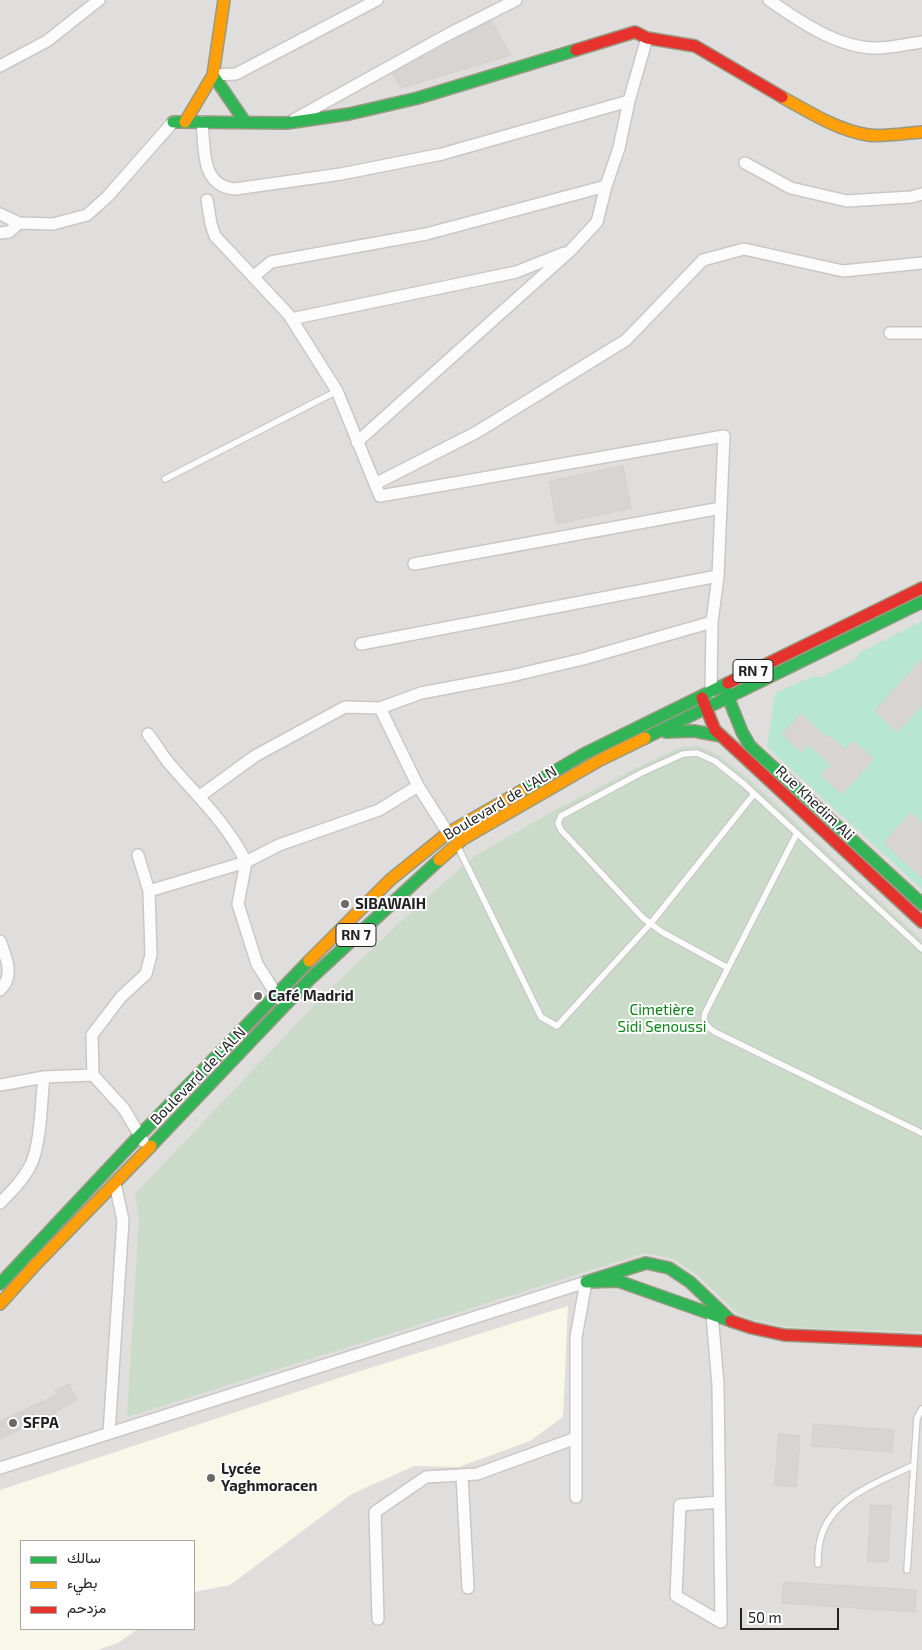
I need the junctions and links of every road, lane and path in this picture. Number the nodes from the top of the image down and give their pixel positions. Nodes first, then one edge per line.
1 (99, 0) edge
2 (224, 0) edge
3 (376, 0) edge
4 (516, 0) edge
5 (769, 0) edge
6 (647, 38) junction
7 (922, 42) edge
8 (0, 66) edge
9 (213, 75) junction
10 (629, 102) junction
11 (173, 122) joint
12 (185, 122) junction
13 (202, 122) junction
14 (245, 122) junction
15 (287, 124) junction
16 (922, 132) edge
17 (745, 163) dead end
18 (606, 186) junction
19 (922, 194) edge
20 (207, 200) dead end
21 (0, 214) edge
22 (19, 223) junction
23 (0, 233) edge
24 (570, 251) junction
25 (922, 263) edge
26 (253, 277) junction
27 (291, 319) junction
28 (890, 333) dead end
29 (922, 333) edge
30 (337, 390) junction
31 (357, 442) junction
32 (165, 479) dead end
33 (375, 484) junction
34 (721, 508) junction
35 (414, 564) dead end
36 (718, 576) junction
37 (922, 588) edge
38 (922, 602) edge
39 (712, 622) junction
40 (361, 644) dead end
41 (784, 656) junction
42 (790, 667) junction
43 (723, 686) junction
44 (706, 694) junction
45 (729, 697) junction
46 (380, 708) junction
47 (707, 708) junction
48 (148, 734) dead end
49 (654, 734) junction
50 (721, 736) junction
51 (418, 786) junction
52 (754, 794) junction
53 (200, 796) junction
54 (448, 833) junction
55 (797, 833) junction
56 (457, 844) junction
57 (138, 855) dead end
58 (246, 862) junction
59 (149, 890) junction
60 (922, 904) edge
61 (922, 922) edge
62 (650, 923) junction
63 (0, 941) edge
64 (922, 949) edge
65 (728, 968) junction
66 (0, 990) edge
67 (276, 994) junction
68 (286, 1005) junction
69 (93, 1075) junction
70 (44, 1076) junction
71 (0, 1085) edge
72 (922, 1133) edge
73 (139, 1136) junction
74 (149, 1148) junction
75 (116, 1184) junction
76 (0, 1203) edge
77 (586, 1282) junction
78 (0, 1284) edge
79 (0, 1304) edge
80 (712, 1314) junction
81 (730, 1321) junction
82 (922, 1341) edge
83 (922, 1409) edge
84 (109, 1433) junction
85 (576, 1438) junction
86 (914, 1465) junction
87 (0, 1468) edge
88 (462, 1475) junction
89 (576, 1497) dead end
90 (719, 1502) junction
91 (818, 1564) dead end
92 (907, 1570) dead end
93 (468, 1588) dead end
94 (378, 1619) dead end

1 - 8 street
2 - 9 main road
3 - 9 street
4 - 15 street
5 - 7 street
6 - 10 street
6 - 15 main road
6 - 16 main road
9 - 12 main road
9 - 14 main road
10 - 13 street
10 - 18 street
11 - 12 main road
11 - 22 street
12 - 13 main road
13 - 14 main road
14 - 15 main road
17 - 19 street
18 - 24 street
18 - 26 street
20 - 26 street
21 - 22 street
22 - 23 street
24 - 27 street
24 - 31 street
25 - 33 street
26 - 27 street
27 - 30 street
28 - 29 street
30 - 31 street
30 - 32 lane
31 - 33 street
33 - 34 street
34 - 35 street
34 - 36 street
36 - 39 street
36 - 40 street
37 - 41 main road, Boulevard de L'ALN / RN 7
38 - 42 main road, Boulevard de L'ALN / RN 7
39 - 44 street
39 - 46 street
41 - 42 main road
41 - 43 main road, Boulevard de L'ALN / RN 7
42 - 45 main road, Boulevard de L'ALN / RN 7
43 - 44 main road, Boulevard de L'ALN / RN 7
43 - 45 main road, Rue Khedim Ali
44 - 47 main road, Rue Khedim Ali
44 - 54 main road, Boulevard de L'ALN / RN 7
45 - 47 main road, Boulevard de L'ALN / RN 7
45 - 60 main road, Rue Khedim Ali
46 - 51 street
46 - 53 street
47 - 49 main road, Boulevard de L'ALN / RN 7
47 - 50 main road, Rue Khedim Ali
48 - 53 street
49 - 50 main road
49 - 56 main road, Boulevard de L'ALN / RN 7
50 - 61 main road, Rue Khedim Ali
51 - 54 street
51 - 58 street
52 - 55 lane
52 - 62 lane
52 - 62 lane
53 - 58 street
54 - 67 main road, Boulevard de L'ALN / RN 7
55 - 64 lane
55 - 65 lane
56 - 62 lane
56 - 68 main road, Boulevard de L'ALN / RN 7
57 - 59 street
58 - 59 street
58 - 67 street
59 - 69 street
62 - 65 lane
63 - 66 street
65 - 72 lane
67 - 68 street
67 - 73 main road, Boulevard de L'ALN / RN 7
68 - 74 main road, Boulevard de L'ALN / RN 7
69 - 70 street
69 - 73 street
70 - 71 street
70 - 76 street
73 - 74 street
73 - 78 main road, Boulevard de L'ALN / RN 7
74 - 75 main road, Boulevard de L'ALN / RN 7
75 - 79 main road, Boulevard de L'ALN / RN 7
75 - 84 street
77 - 80 main road
77 - 81 main road
77 - 84 street
77 - 85 street
80 - 81 main road
80 - 90 street
81 - 82 main road
83 - 86 lane
84 - 87 street
85 - 88 street
85 - 89 street
86 - 91 lane
86 - 92 lane
88 - 93 street
88 - 94 street
90 - 90 street

